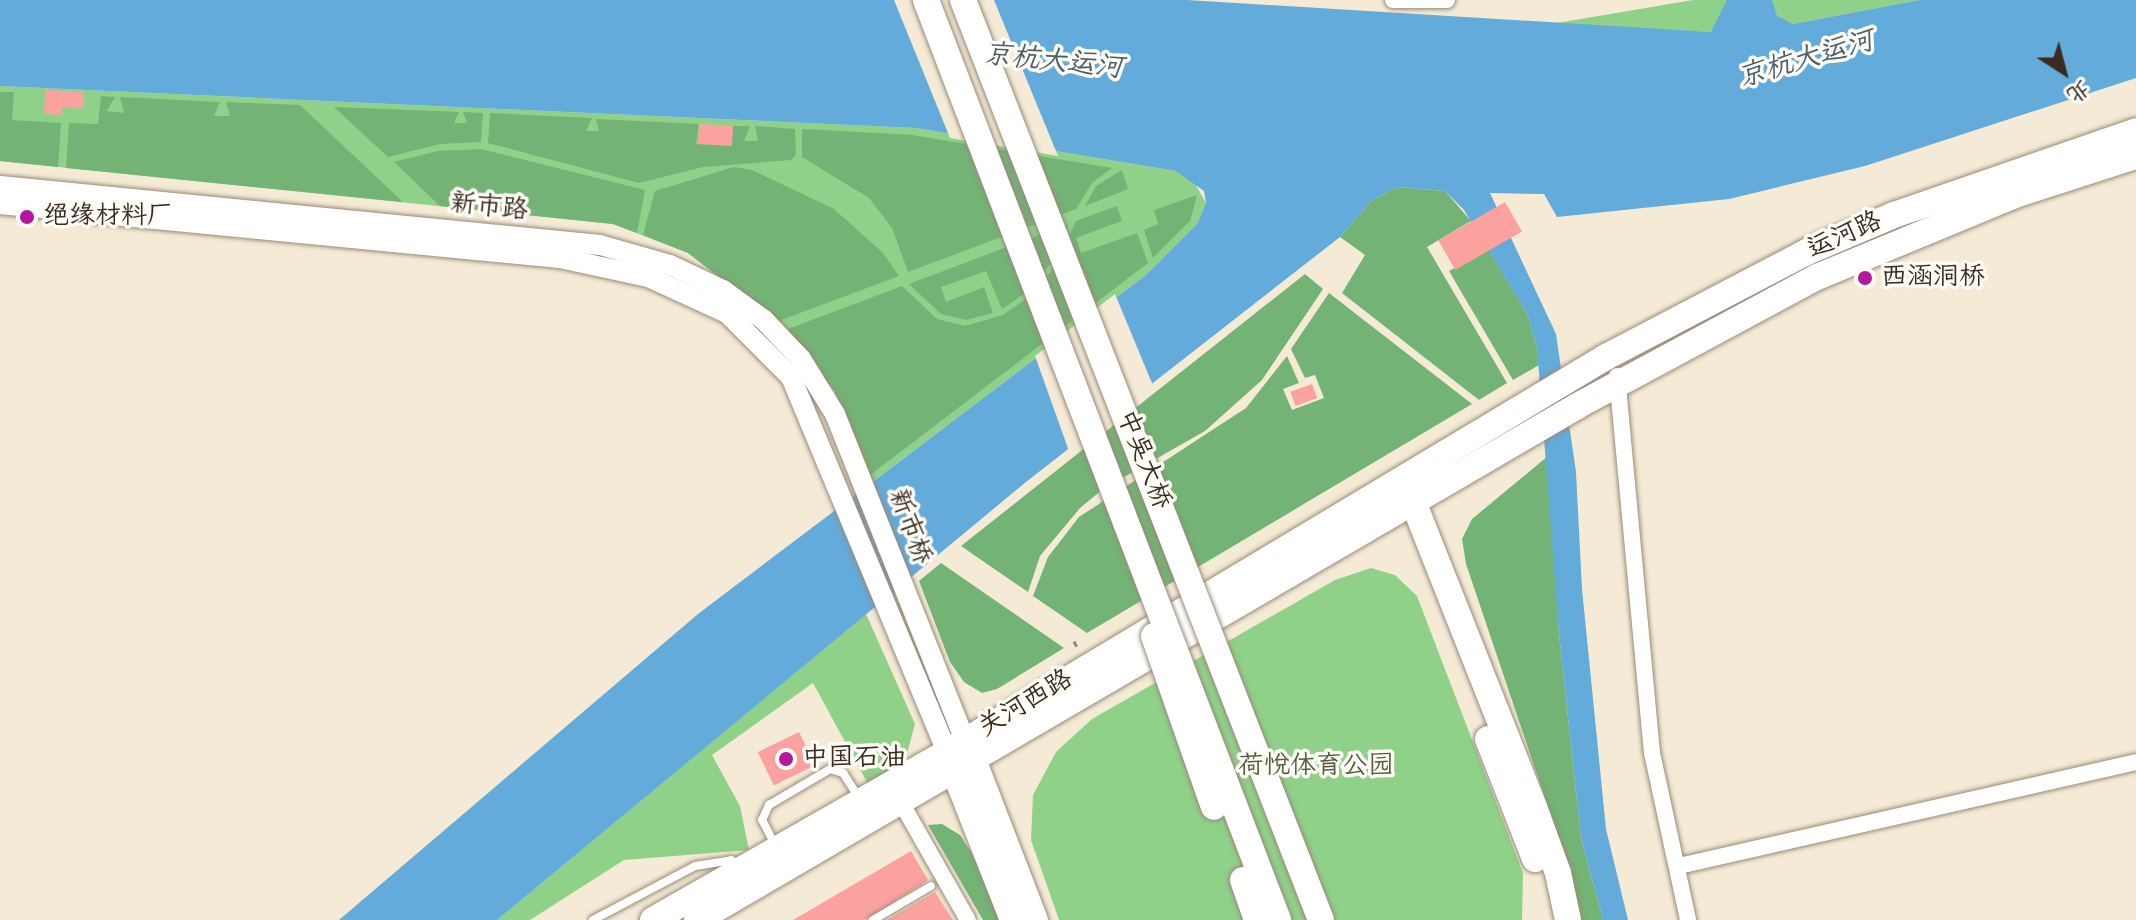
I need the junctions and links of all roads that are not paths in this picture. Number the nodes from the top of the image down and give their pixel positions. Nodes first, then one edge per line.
1 (926, 0) edge
2 (963, 0) edge
3 (1393, 0) edge
4 (1447, 0) edge
5 (2136, 131) edge
6 (2136, 156) edge
7 (0, 186) edge
8 (0, 204) edge
9 (1606, 357) junction
10 (1621, 383) junction
11 (1149, 475) junction
12 (864, 482) joint
13 (1114, 486) junction
14 (843, 494) joint
15 (1404, 500) junction
16 (960, 756) junction
17 (2136, 762) edge
18 (861, 802) junction
19 (902, 804) junction
20 (777, 848) junction
21 (1679, 866) junction
22 (744, 867) junction
23 (931, 886) dead end
24 (593, 920) edge
25 (653, 920) edge
26 (697, 920) edge
27 (873, 920) edge
28 (968, 920) edge
29 (1013, 920) edge
30 (1035, 920) edge
31 (1257, 920) edge
32 (1278, 920) edge
33 (1321, 920) edge
34 (1339, 920) edge
35 (1549, 920) edge
36 (1568, 920) edge
37 (1688, 920) edge

1 - 13 main road, 中吴大桥, bridge
2 - 11 main road, 中吴大桥, bridge
3 - 4 street
5 - 9 main road, 运河路
6 - 10 main road, 运河路
7 - 12 street, 新市路
8 - 14 street, 新市路
9 - 10 street
9 - 15 main road, 运河路
10 - 15 main road, 运河路
10 - 21 street
11 - 33 main road, 中吴大桥, bridge
11 - 34 main road, bridge
12 - 16 street, 新市桥
13 - 31 main road, bridge
13 - 32 main road, 中吴大桥, bridge
14 - 16 street, 新市桥
15 - 16 main road, 关河西路
15 - 35 main road
15 - 36 main road
16 - 18 main road, 关河西路
16 - 19 main road, 关河西路
16 - 29 main road
16 - 30 main road
17 - 21 street
18 - 20 main road, 关河西路
18 - 20 lane
19 - 26 main road, 关河西路
19 - 28 street
20 - 22 main road, 关河西路
21 - 37 street
22 - 24 lane
22 - 25 main road, 关河西路
23 - 27 lane

